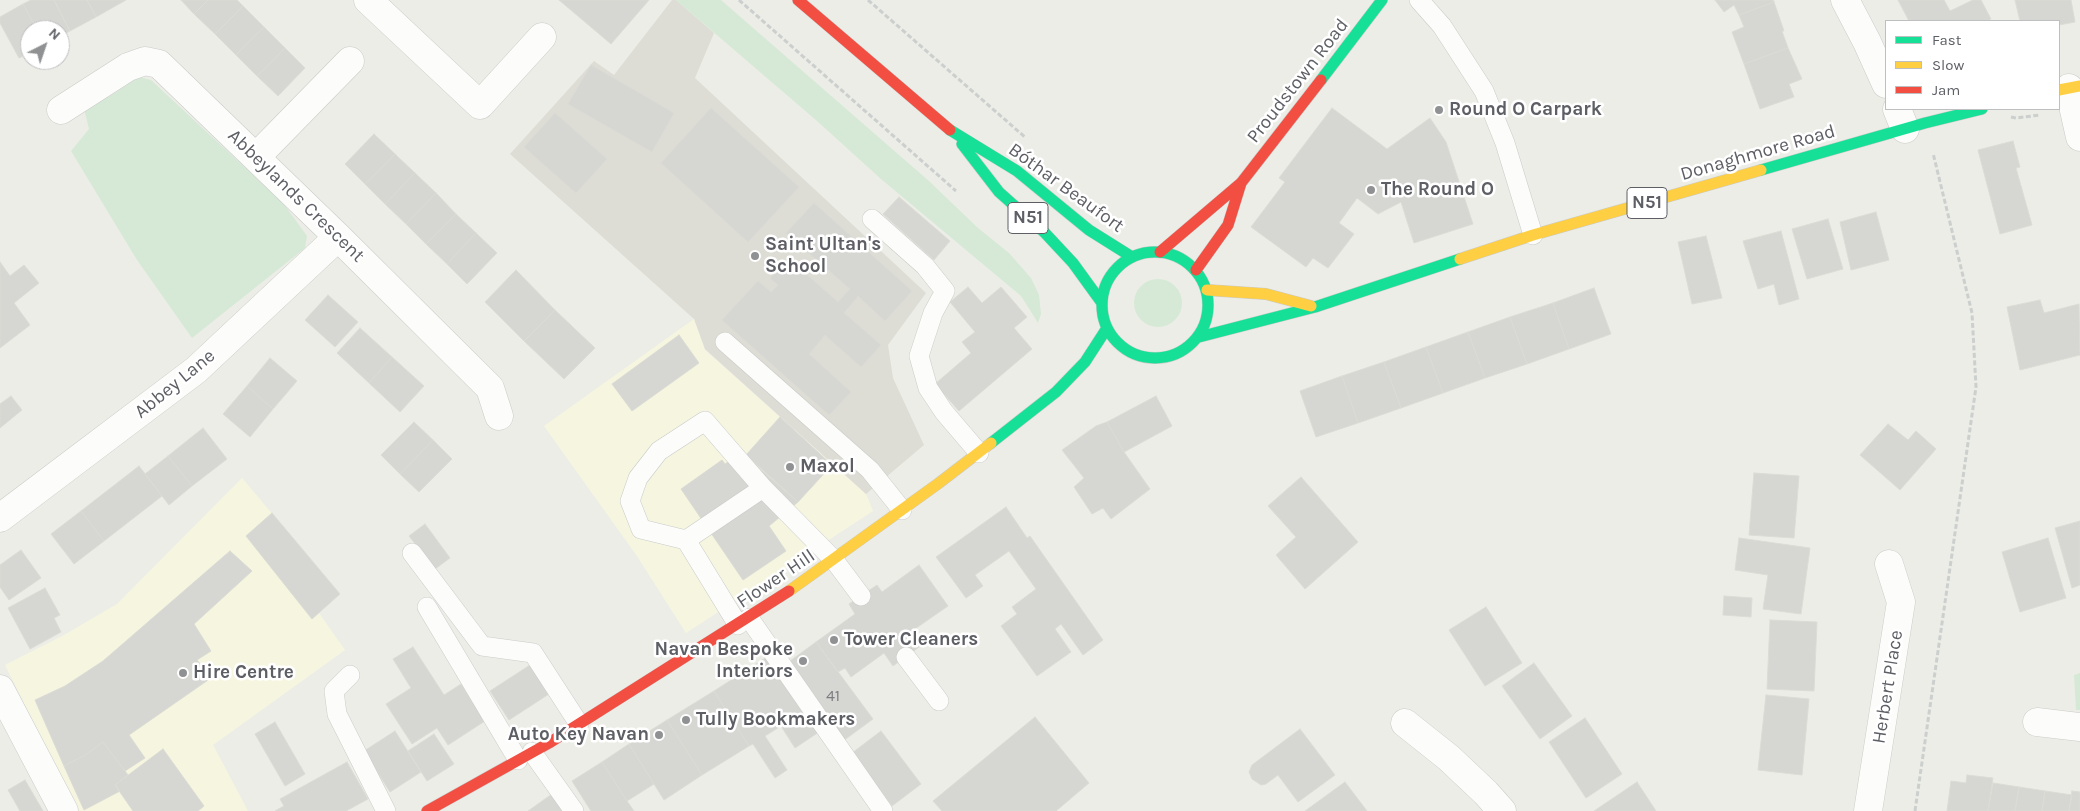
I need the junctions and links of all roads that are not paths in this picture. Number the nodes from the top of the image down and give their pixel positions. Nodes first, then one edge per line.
1 (368, 0) edge
2 (798, 0) edge
3 (1382, 0) edge
4 (1419, 0) edge
5 (1845, 0) edge
6 (542, 37) dead end
7 (350, 61) dead end
8 (1885, 82) edge
9 (2069, 88) edge
10 (61, 110) dead end
11 (1975, 110) edge
12 (1909, 120) edge
13 (953, 133) junction
14 (2080, 137) edge
15 (256, 157) junction
16 (1241, 183) junction
17 (872, 219) dead end
18 (1534, 235) junction
19 (338, 237) junction
20 (1160, 252) junction
21 (1132, 257) junction
22 (1196, 270) junction
23 (1207, 290) junction
24 (1102, 303) junction
25 (1315, 307) junction
26 (1107, 328) junction
27 (1199, 336) junction
28 (726, 342) dead end
29 (499, 416) dead end
30 (979, 453) junction
31 (763, 488) junction
32 (902, 510) junction
33 (0, 518) edge
34 (686, 540) junction
35 (412, 553) dead end
36 (834, 560) junction
37 (1889, 564) dead end
38 (861, 596) dead end
39 (427, 607) dead end
40 (743, 621) junction
41 (906, 657) dead end
42 (350, 675) dead end
43 (0, 689) edge
44 (939, 701) dead end
45 (2037, 722) dead end
46 (1405, 723) dead end
47 (579, 724) junction
48 (2080, 727) edge
49 (525, 756) junction
50 (64, 811) edge
51 (386, 811) edge
52 (427, 811) edge
53 (574, 811) edge
54 (882, 811) edge
55 (1502, 811) edge
56 (1868, 811) edge

1 - 6 street
2 - 13 main road, Bóthar Beaufort / N51
3 - 16 main road, Proudstown Road
4 - 18 lane
5 - 8 street
7 - 15 street
9 - 14 street
10 - 15 street, Abbeylands Crescent
11 - 12 main road, Donaghmore Road / N51
12 - 18 main road, Donaghmore Road / N51
13 - 21 main road, Bóthar Beaufort / N51
13 - 24 main road, Bóthar Beaufort / N51
15 - 19 street, Abbeylands Crescent
16 - 20 main road, Proudstown Road
16 - 22 main road, Proudstown Road
17 - 30 lane
18 - 25 main road, Donaghmore Road / N51
19 - 29 street, Abbeylands Crescent
19 - 33 street, Abbey Lane
20 - 21 main road, N51
20 - 22 main road, N51
21 - 24 main road, N51
22 - 23 main road, N51
23 - 25 main road
23 - 27 main road, N51
24 - 26 main road, N51
25 - 27 main road, Donaghmore Road / N51
26 - 27 main road, N51
26 - 30 main road, Flower Hill
28 - 32 lane
30 - 32 main road, Flower Hill
31 - 34 lane
31 - 34 lane
31 - 36 lane
32 - 36 main road, Flower Hill
34 - 40 lane
35 - 47 lane
36 - 38 lane
36 - 40 main road, Flower Hill
37 - 56 street, Herbert Place
39 - 49 lane
40 - 47 main road, Flower Hill
40 - 54 lane
41 - 44 lane
42 - 51 lane
43 - 50 street
45 - 48 street
46 - 55 street
47 - 49 main road, Flower Hill
49 - 52 main road, Flower Hill
49 - 53 lane

